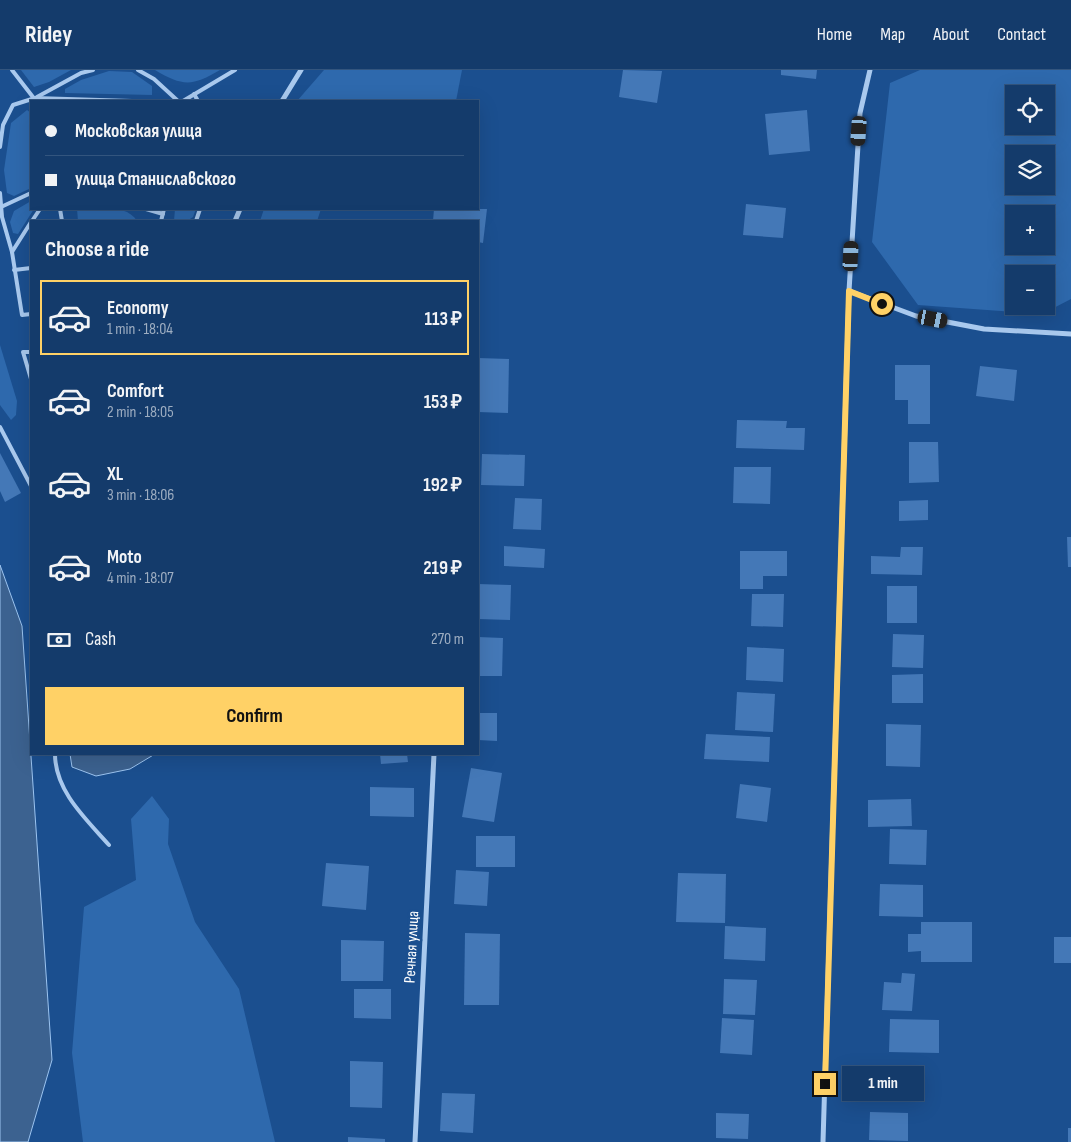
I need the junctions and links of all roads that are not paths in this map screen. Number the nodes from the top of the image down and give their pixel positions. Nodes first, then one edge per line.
1 (12, 70) edge
2 (93, 70) edge
3 (138, 70) edge
4 (235, 70) edge
5 (301, 70) edge
6 (870, 70) edge
7 (194, 94) junction
8 (35, 99) edge
9 (30, 100) edge
10 (84, 100) edge
11 (177, 100) edge
12 (185, 100) edge
13 (197, 100) edge
14 (283, 100) edge
15 (0, 148) edge
16 (0, 194) edge
17 (30, 194) edge
18 (1, 207) junction
19 (149, 210) edge
20 (164, 210) edge
21 (163, 214) junction
22 (161, 220) edge
23 (30, 225) edge
24 (12, 252) junction
25 (30, 268) edge
26 (14, 270) junction
27 (849, 291) junction
28 (30, 314) edge
29 (1071, 334) edge
30 (30, 352) edge
31 (30, 376) edge
32 (0, 427) edge
33 (30, 484) edge
34 (55, 755) edge
35 (434, 755) edge
36 (109, 845) dead end
37 (414, 1142) edge
38 (823, 1142) edge

1 - 8 lane
2 - 8 lane
3 - 11 lane
4 - 7 lane
5 - 14 street
6 - 27 street
7 - 12 lane
7 - 13 lane
8 - 10 lane
9 - 15 lane
16 - 18 lane
17 - 18 lane
18 - 24 lane
19 - 21 lane
20 - 21 lane
21 - 22 lane
23 - 24 lane
24 - 26 lane
25 - 26 lane
26 - 28 lane
27 - 29 street
27 - 38 street
30 - 31 lane
32 - 33 lane
34 - 36 lane
35 - 37 street, Речная улица

